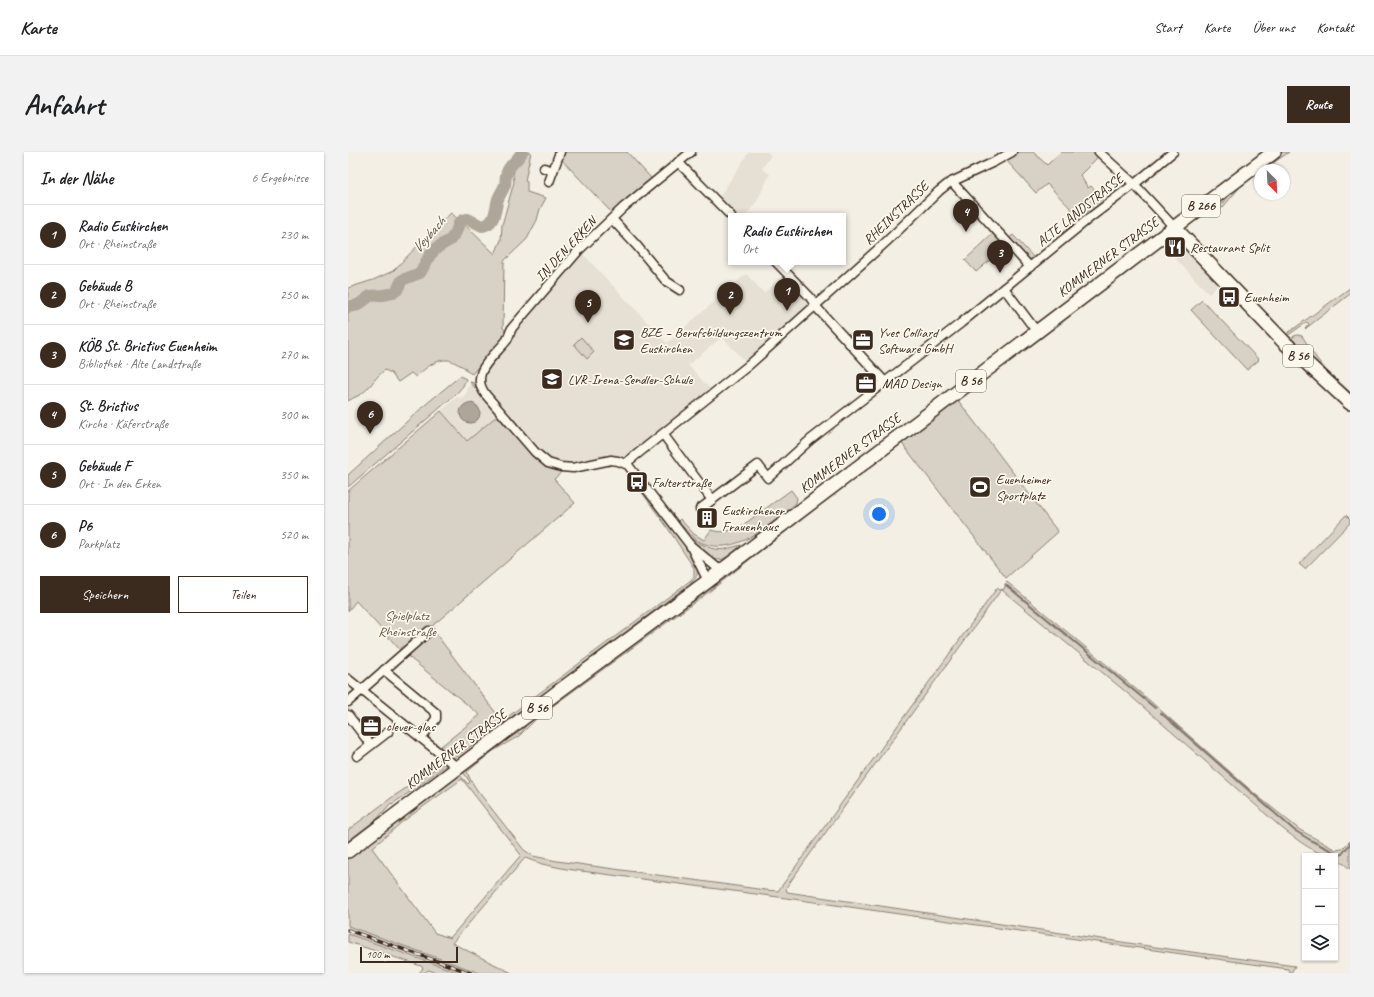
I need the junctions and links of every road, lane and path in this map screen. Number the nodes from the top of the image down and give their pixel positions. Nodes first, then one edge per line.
1 (560, 152) edge
2 (691, 152) edge
3 (1012, 152) edge
4 (1099, 152) edge
5 (1173, 152) edge
6 (1274, 152) edge
7 (678, 162) junction
8 (544, 168) dead end
9 (553, 171) junction
10 (549, 182) dead end
11 (952, 182) junction
12 (1134, 184) junction
13 (728, 213) edge
14 (612, 219) junction
15 (1174, 227) junction
16 (779, 265) edge
17 (1030, 267) junction
18 (1004, 288) junction
19 (680, 290) dead end
20 (815, 305) junction
21 (1037, 332) junction
22 (885, 382) junction
23 (1350, 403) edge
24 (663, 434) junction
25 (626, 463) junction
26 (712, 500) junction
27 (700, 509) dead end
28 (690, 545) junction
29 (721, 571) junction
30 (708, 581) junction
31 (429, 630) dead end
32 (384, 670) junction
33 (348, 679) edge
34 (361, 690) junction
35 (348, 702) edge
36 (348, 715) edge
37 (388, 732) dead end
38 (421, 738) junction
39 (371, 745) junction
40 (357, 756) dead end
41 (458, 768) junction
42 (348, 851) edge

1 - 9 street
2 - 7 street, IN DEN ERKEN
3 - 11 street, RHEINSTRASSE
4 - 12 street
5 - 12 street, ALTE LANDSTRASSE
6 - 15 main road, KOMMERNER STRASSE / B 266
7 - 13 street
7 - 14 street, IN DEN ERKEN
8 - 9 street
9 - 10 street
11 - 17 street
11 - 20 street, RHEINSTRASSE
12 - 15 street
12 - 17 street, ALTE LANDSTRASSE
14 - 19 street
14 - 25 street, IN DEN ERKEN
15 - 21 main road, KOMMERNER STRASSE / B 56
15 - 23 main road, B 56
16 - 20 street
17 - 18 street, ALTE LANDSTRASSE
18 - 21 street
18 - 22 street, ALTE LANDSTRASSE
20 - 22 street
20 - 24 street, RHEINSTRASSE
21 - 29 main road, KOMMERNER STRASSE / B 56
22 - 26 street, ALTE LANDSTRASSE
24 - 25 street, RHEINSTRASSE
24 - 26 street
25 - 28 street
26 - 27 street
28 - 29 street
28 - 30 street
29 - 30 main road, KOMMERNER STRASSE / B 56
30 - 41 main road, KOMMERNER STRASSE / B 56
31 - 32 street
32 - 34 street
32 - 38 street
33 - 34 street
34 - 35 street
34 - 38 street
36 - 39 street
37 - 39 street
38 - 41 street
39 - 40 street
41 - 42 main road, KOMMERNER STRASSE / B 56

